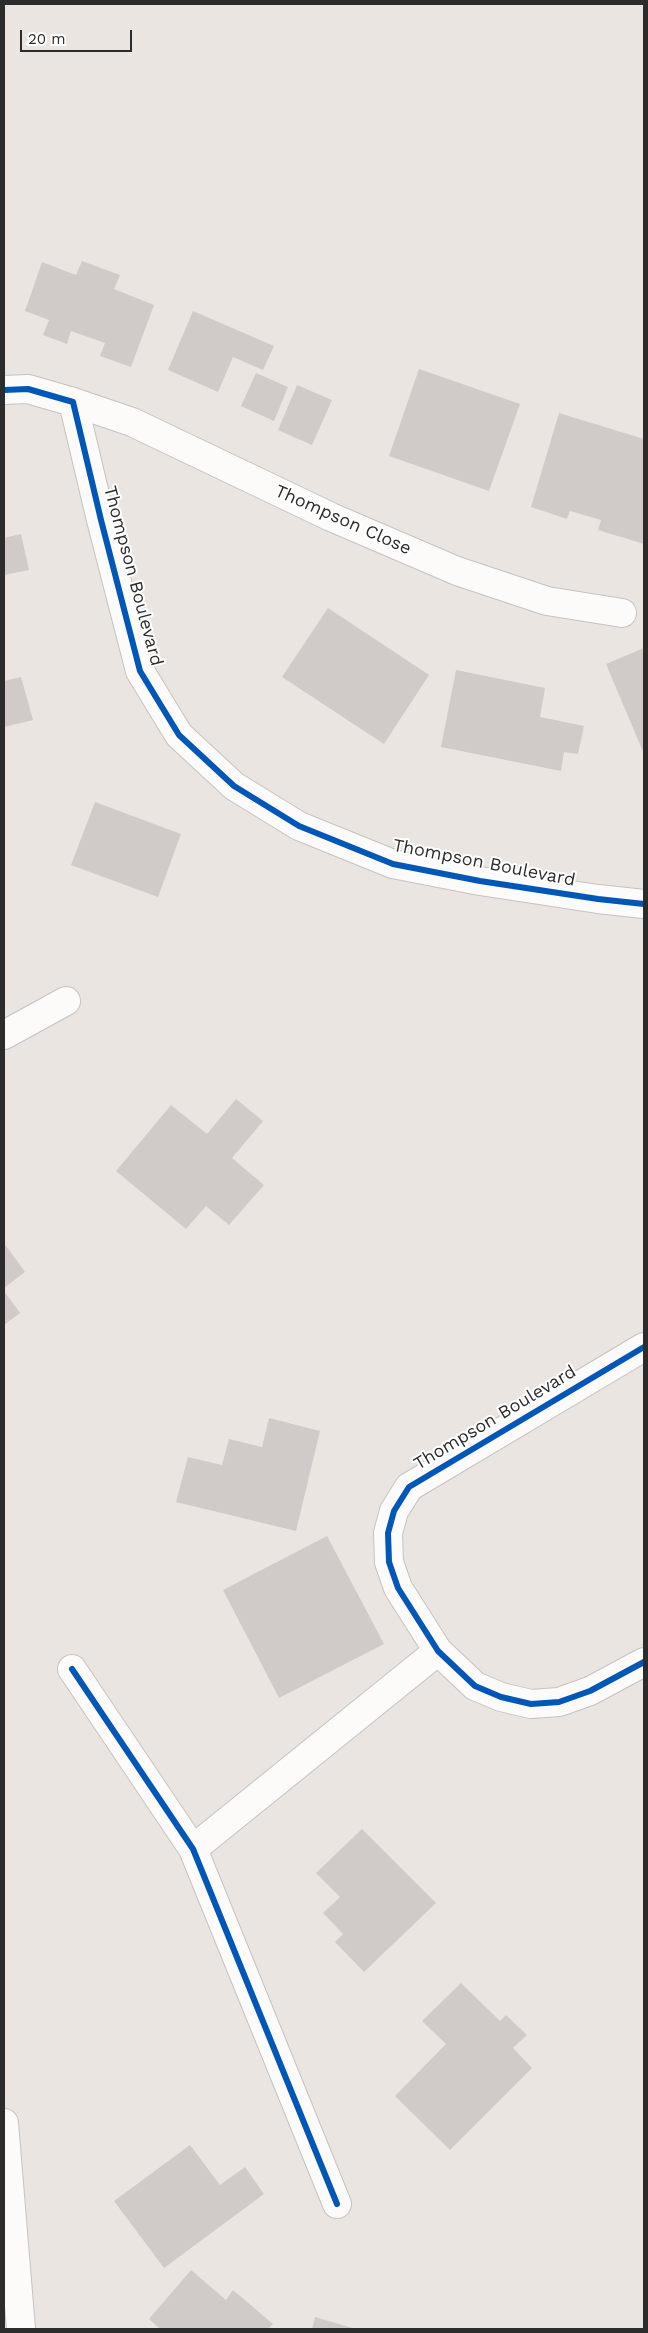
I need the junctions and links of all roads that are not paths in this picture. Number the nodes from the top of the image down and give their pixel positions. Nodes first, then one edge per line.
1 (4, 390) edge
2 (73, 402) junction
3 (622, 613) dead end
4 (644, 904) edge
5 (66, 1001) dead end
6 (4, 1035) edge
7 (644, 1347) edge
8 (438, 1651) junction
9 (644, 1662) edge
10 (72, 1669) dead end
11 (193, 1849) junction
12 (4, 2123) edge
13 (337, 2204) dead end
14 (21, 2329) edge

1 - 2 street
2 - 3 street, Thompson Close
2 - 4 street, Thompson Boulevard
5 - 6 street
7 - 8 street, Thompson Boulevard
8 - 9 street, Thompson Boulevard
8 - 11 street
10 - 11 street
11 - 13 street
12 - 14 street

